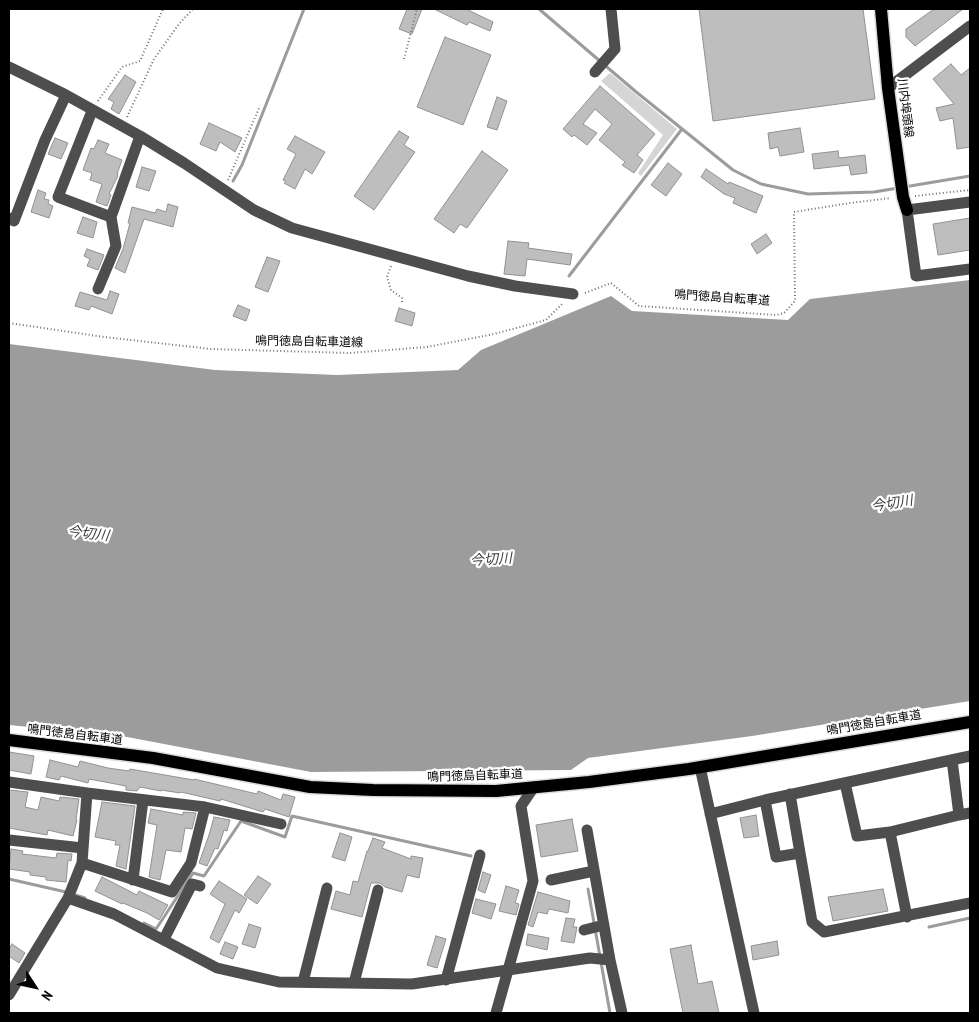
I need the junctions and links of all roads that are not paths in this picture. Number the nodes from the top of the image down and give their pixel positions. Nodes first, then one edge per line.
1 (611, 9) edge
2 (881, 9) edge
3 (970, 26) edge
4 (9, 67) edge
5 (595, 72) dead end
6 (888, 88) junction
7 (66, 96) junction
8 (92, 111) junction
9 (140, 136) junction
10 (970, 202) edge
11 (905, 203) junction
12 (112, 217) junction
13 (9, 218) edge
14 (970, 269) edge
15 (98, 289) dead end
16 (573, 294) road end
17 (970, 722) edge
18 (9, 740) edge
19 (970, 756) edge
20 (952, 760) junction
21 (700, 767) junction
22 (9, 782) edge
23 (845, 783) junction
24 (534, 787) junction
25 (88, 793) junction
26 (790, 794) junction
27 (143, 800) junction
28 (765, 800) junction
29 (205, 807) junction
30 (710, 814) junction
31 (965, 814) edge
32 (281, 824) dead end
33 (587, 830) dead end
34 (890, 832) junction
35 (9, 840) edge
36 (83, 848) junction
37 (800, 853) junction
38 (480, 854) dead end
39 (82, 863) junction
40 (594, 871) junction
41 (134, 880) junction
42 (551, 880) dead end
43 (200, 886) dead end
44 (327, 888) dead end
45 (378, 890) dead end
46 (68, 898) junction
47 (970, 903) edge
48 (907, 917) junction
49 (604, 925) junction
50 (584, 930) dead end
51 (164, 939) junction
52 (610, 960) junction
53 (508, 971) junction
54 (446, 980) junction
55 (303, 982) junction
56 (354, 983) junction
57 (9, 995) edge
58 (496, 1013) edge
59 (622, 1013) edge
60 (754, 1013) edge

1 - 5 street
2 - 6 main road, 川内埠頭線
3 - 6 street
4 - 7 street
6 - 11 main road, 川内埠頭線
7 - 8 street
7 - 13 street
8 - 9 street
8 - 12 street
9 - 12 street
9 - 16 street
10 - 11 street
11 - 14 street
12 - 15 street
17 - 21 main road, 鳴門徳島自転車道
18 - 24 main road, 鳴門徳島自転車道
19 - 20 street
20 - 23 street
20 - 31 street
21 - 24 main road, 鳴門徳島自転車道
21 - 30 street
22 - 25 street
23 - 26 street
23 - 34 street
24 - 53 street
25 - 27 street
25 - 36 street
26 - 28 street
26 - 37 street
27 - 29 street
27 - 41 street
28 - 30 street
28 - 37 street
29 - 32 street
29 - 41 street
30 - 60 street
31 - 34 street
33 - 40 street
34 - 48 street
35 - 36 street
36 - 39 street
37 - 48 street
38 - 54 street
39 - 41 street
39 - 46 street
40 - 42 street
40 - 49 street
43 - 51 street
44 - 55 street
45 - 56 street
46 - 51 street
46 - 57 street
47 - 48 street
49 - 50 street
49 - 52 street
51 - 55 street
52 - 53 street
52 - 59 street
53 - 54 street
53 - 58 street
54 - 56 street
55 - 56 street

